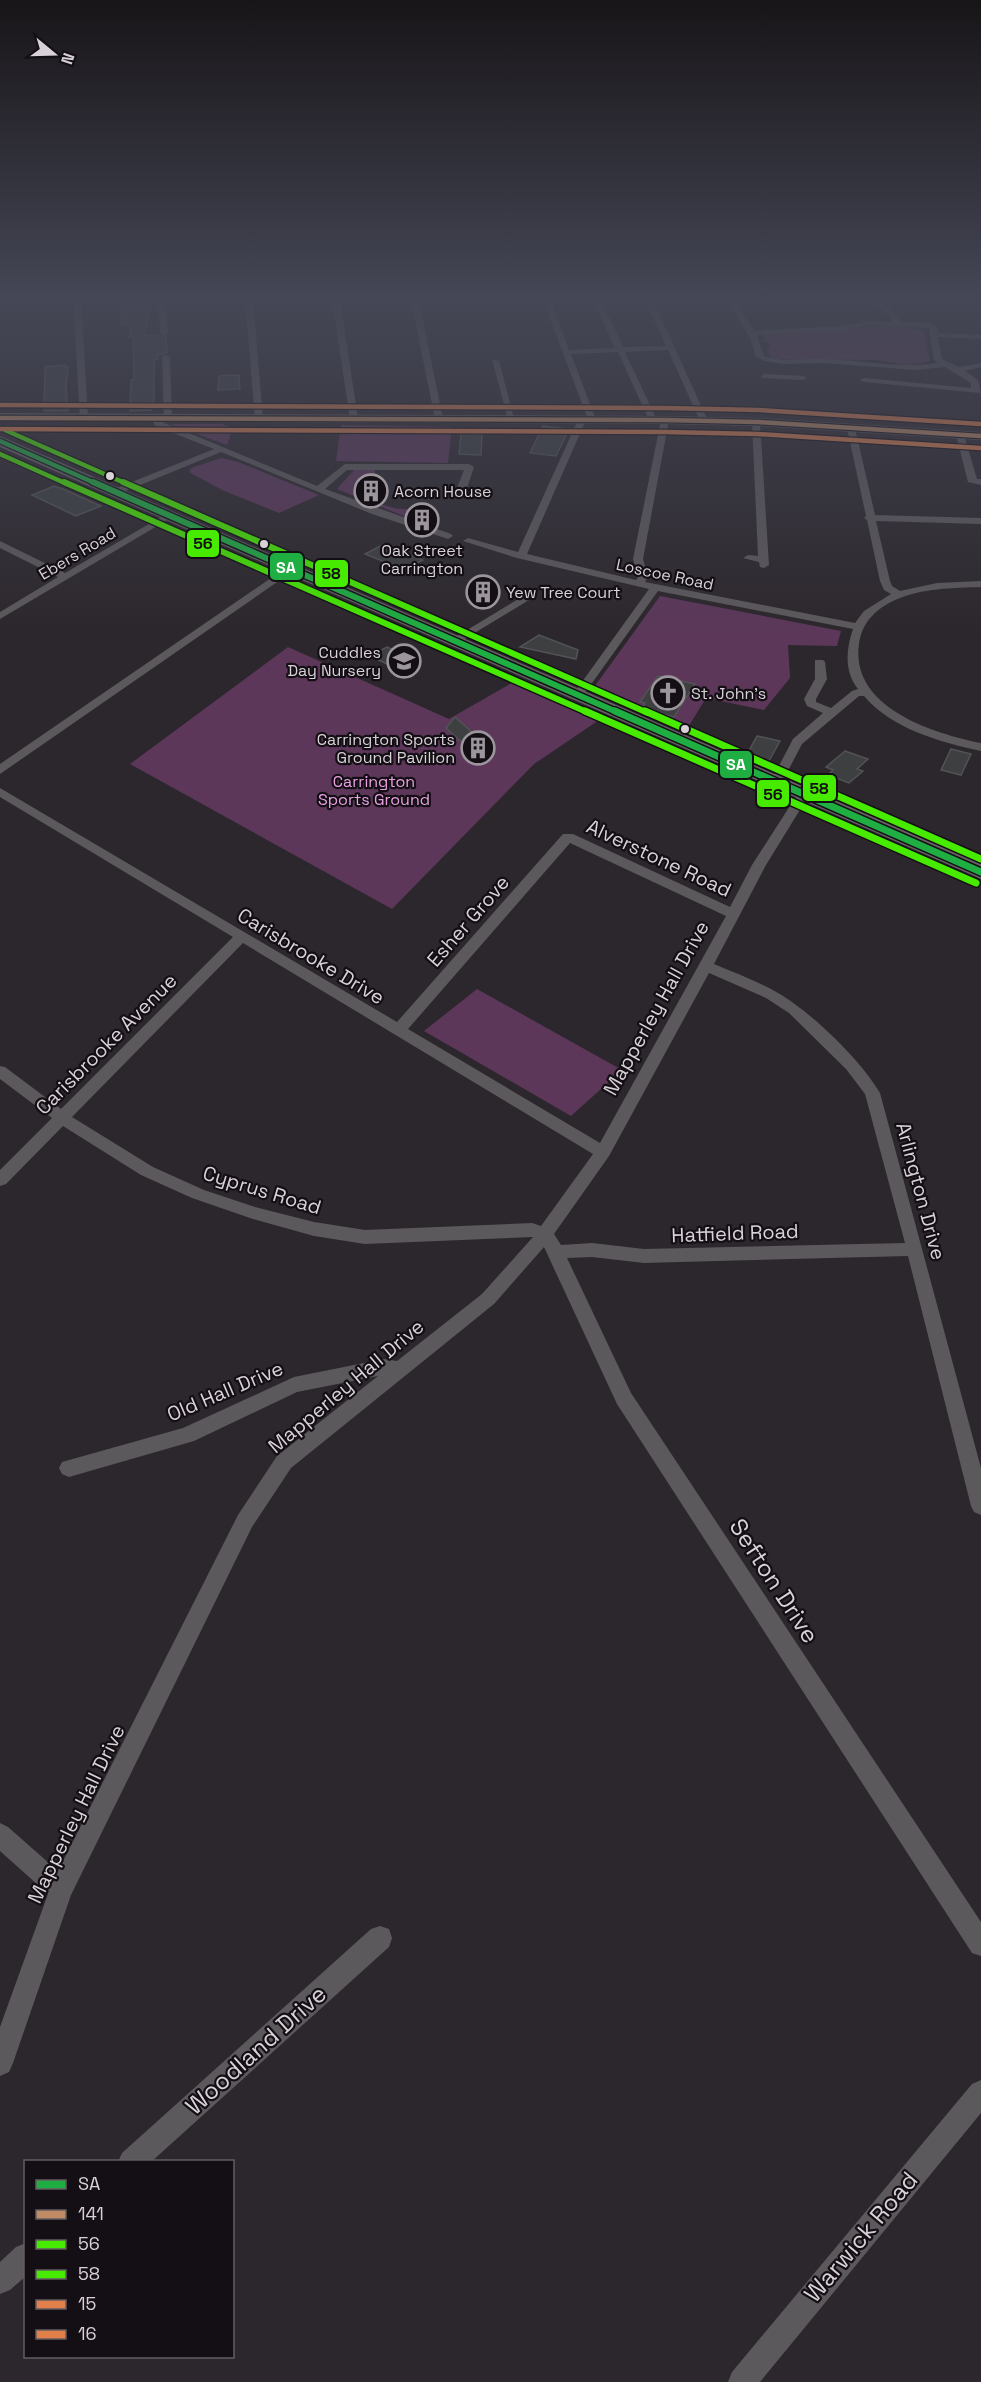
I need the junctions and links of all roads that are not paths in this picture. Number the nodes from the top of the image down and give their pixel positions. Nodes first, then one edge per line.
1 (84, 411) edge
2 (162, 411) edge
3 (258, 411) edge
4 (353, 411) edge
5 (437, 411) edge
6 (509, 411) edge
7 (584, 411) edge
8 (654, 411) edge
9 (700, 411) edge
10 (2, 417) edge
11 (84, 418) junction
12 (162, 418) junction
13 (259, 419) junction
14 (354, 419) junction
15 (439, 420) junction
16 (512, 420) junction
17 (587, 420) junction
18 (659, 420) junction
19 (704, 421) junction
20 (756, 422) junction
21 (851, 428) junction
22 (960, 435) junction
23 (981, 436) edge
24 (0, 441) edge
25 (222, 449) junction
26 (981, 482) edge
27 (462, 488) dead end
28 (318, 489) junction
29 (115, 492) junction
30 (169, 516) junction
31 (869, 518) junction
32 (446, 520) dead end
33 (981, 521) edge
34 (434, 532) junction
35 (448, 536) dead end
36 (468, 541) dead end
37 (0, 544) edge
38 (522, 556) junction
39 (748, 558) dead end
40 (291, 569) junction
41 (65, 577) junction
42 (981, 584) edge
43 (638, 585) junction
44 (655, 588) junction
45 (530, 595) dead end
46 (899, 595) junction
47 (0, 616) edge
48 (858, 627) junction
49 (454, 641) junction
50 (819, 662) dead end
51 (865, 692) junction
52 (578, 695) junction
53 (833, 713) junction
54 (981, 747) edge
55 (0, 770) edge
56 (776, 783) junction
57 (0, 792) edge
58 (803, 795) junction
59 (568, 837) joint
60 (981, 872) edge
61 (733, 914) junction
62 (242, 936) junction
63 (706, 966) junction
64 (398, 1031) junction
65 (0, 1071) edge
66 (62, 1118) junction
67 (603, 1152) junction
68 (0, 1180) edge
69 (545, 1234) junction
70 (915, 1249) junction
71 (556, 1252) junction
72 (401, 1369) junction
73 (69, 1468) dead end
74 (981, 1506) edge
75 (0, 1835) edge
76 (61, 1890) junction
77 (380, 1938) dead end
78 (981, 1944) edge
79 (0, 2063) edge
80 (981, 2093) edge
81 (133, 2160) edge
82 (24, 2259) edge
83 (0, 2280) edge
84 (741, 2382) edge

1 - 11 street
2 - 12 street
3 - 13 street
4 - 14 street
5 - 15 street
6 - 16 street
7 - 17 street
8 - 18 street
9 - 19 street
10 - 11 main road
11 - 12 main road
12 - 13 main road
12 - 25 street
13 - 14 main road
14 - 15 main road
15 - 16 main road
16 - 17 main road
17 - 18 main road
17 - 38 street
18 - 19 main road
18 - 43 street
19 - 20 main road
20 - 21 main road
20 - 39 street
21 - 22 main road
21 - 31 street
22 - 23 main road
22 - 26 street
24 - 29 highway
25 - 28 street
25 - 29 street
27 - 28 street
28 - 34 street
29 - 30 highway
30 - 40 highway
30 - 41 street, Ebers Road
31 - 33 street
31 - 46 street
32 - 34 street
34 - 35 street
36 - 38 street, Loscoe Road
37 - 41 street
38 - 43 street, Loscoe Road
40 - 49 highway
40 - 55 street
41 - 47 street, Ebers Road
42 - 46 street
43 - 44 street, Loscoe Road
44 - 48 street, Loscoe Road
44 - 52 street
45 - 49 street
46 - 48 street
48 - 51 street
49 - 52 highway
50 - 53 street
51 - 53 street
51 - 54 street
52 - 56 highway
53 - 56 street
56 - 58 highway
57 - 62 street, Carisbrooke Drive
58 - 60 highway
58 - 61 street, Mapperley Hall Drive
59 - 61 street, Alverstone Road
59 - 64 street, Esher Grove
61 - 63 street, Mapperley Hall Drive
62 - 64 street, Carisbrooke Drive
62 - 66 street, Carisbrooke Avenue
63 - 67 street, Mapperley Hall Drive
63 - 70 street, Arlington Drive
64 - 67 street, Carisbrooke Drive
65 - 66 street, Cyprus Road
66 - 68 street, Carisbrooke Avenue
66 - 69 street, Cyprus Road
67 - 69 street, Mapperley Hall Drive
69 - 71 street, Sefton Drive
69 - 72 street, Mapperley Hall Drive
70 - 71 street, Hatfield Road
70 - 74 street, Arlington Drive
71 - 78 street, Sefton Drive
72 - 73 street, Old Hall Drive
72 - 76 street, Mapperley Hall Drive
75 - 76 street
76 - 79 street, Mapperley Hall Drive
77 - 81 street, Woodland Drive
80 - 84 street, Warwick Road
82 - 83 street

